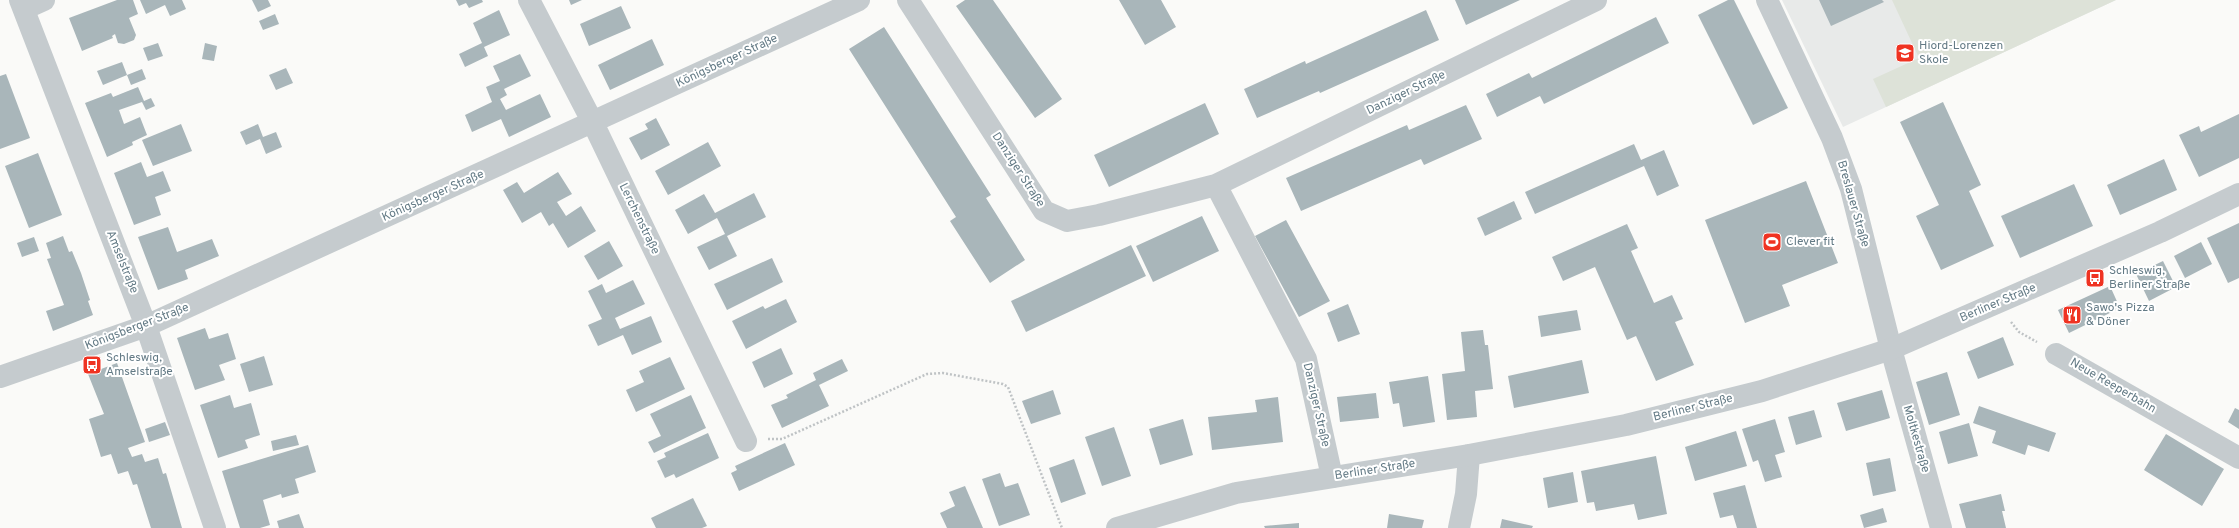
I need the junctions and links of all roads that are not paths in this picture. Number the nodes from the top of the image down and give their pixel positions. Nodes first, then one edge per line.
1 (44, 0) edge
2 (529, 0) edge
3 (859, 0) edge
4 (908, 0) edge
5 (1596, 0) edge
6 (1767, 0) edge
7 (22, 5) edge
8 (593, 124) junction
9 (1216, 185) junction
10 (2239, 194) edge
11 (146, 326) junction
12 (1891, 349) junction
13 (2056, 354) road end
14 (0, 377) edge
15 (746, 441) road end
16 (1469, 455) junction
17 (2239, 458) edge
18 (1332, 477) junction
19 (1161, 521) edge
20 (215, 528) edge
21 (1117, 528) edge
22 (1459, 528) edge
23 (1941, 528) edge

1 - 7 street
2 - 8 street, Lerchenstraße
3 - 8 street, Königsberger Straße
4 - 9 street, Danziger Straße
5 - 9 street, Danziger Straße
6 - 12 street, Breslauer Straße
7 - 11 street, Amselstraße
8 - 11 street, Königsberger Straße
8 - 15 street, Lerchenstraße
9 - 18 street, Danziger Straße
10 - 12 street, Berliner Straße
11 - 14 street, Königsberger Straße
11 - 20 street, Amselstraße
12 - 16 street, Berliner Straße
12 - 23 street, Moltkestraße
13 - 17 street, Neue Reeperbahn
16 - 18 street, Berliner Straße
16 - 22 street
18 - 19 street, Berliner Straße
19 - 21 street, Berliner Straße

